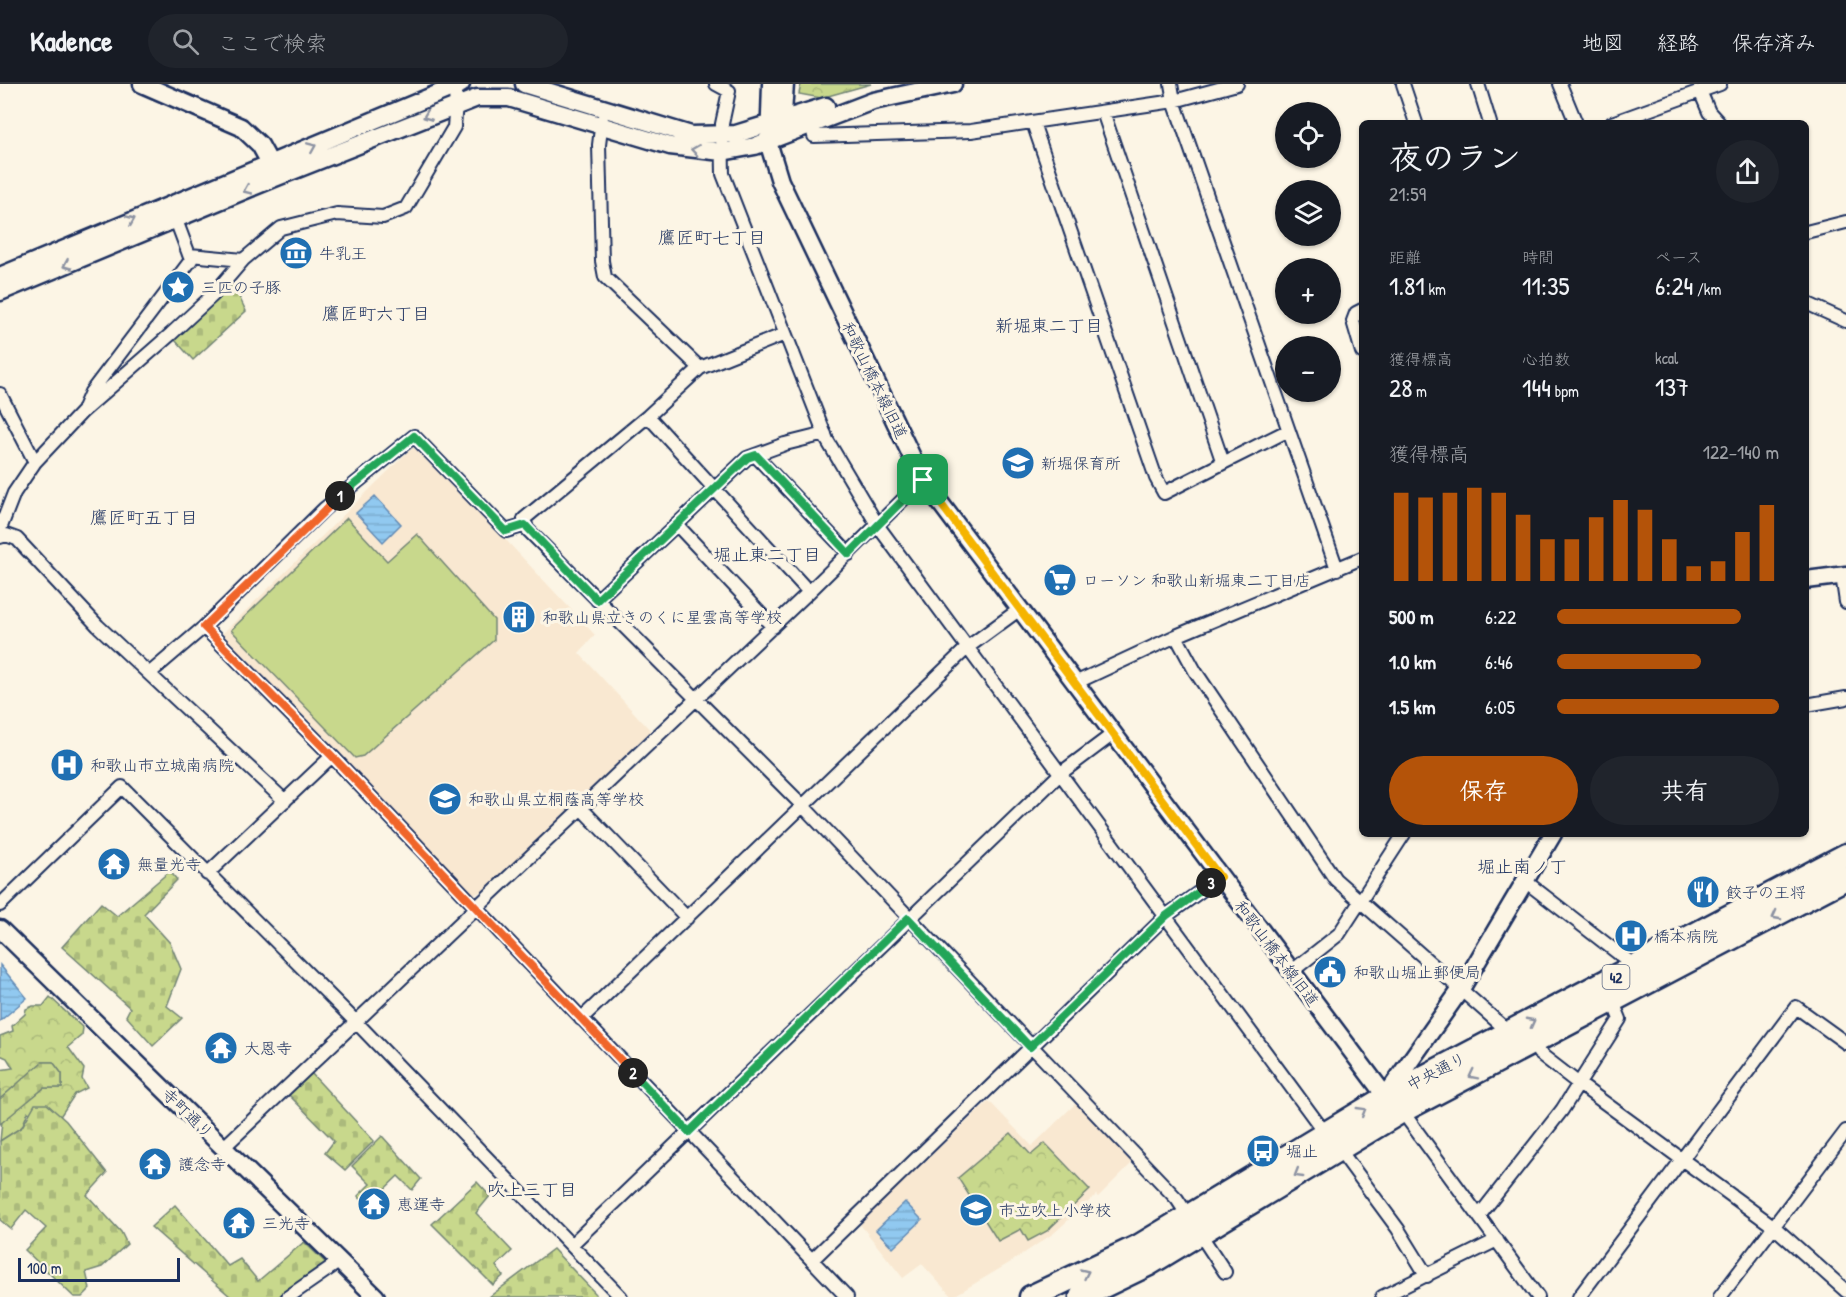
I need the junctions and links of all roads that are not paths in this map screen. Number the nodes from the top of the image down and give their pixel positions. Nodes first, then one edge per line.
1 (144, 84) edge
2 (525, 84) edge
3 (716, 84) edge
4 (903, 84) edge
5 (953, 84) edge
6 (1171, 84) edge
7 (1237, 84) edge
8 (1403, 84) edge
9 (1478, 84) edge
10 (1560, 84) edge
11 (1720, 84) edge
12 (456, 85) edge
13 (778, 91) edge
14 (1700, 91) junction
15 (1174, 101) junction
16 (456, 105) junction
17 (1103, 112) junction
18 (603, 117) junction
19 (1415, 120) edge
20 (1489, 120) edge
21 (1575, 120) edge
22 (1620, 120) edge
23 (1717, 120) edge
24 (811, 123) junction
25 (1033, 123) junction
26 (775, 131) junction
27 (722, 144) junction
28 (274, 170) junction
29 (169, 204) junction
30 (176, 220) junction
31 (1846, 222) edge
32 (1809, 231) edge
33 (190, 255) junction
34 (243, 260) junction
35 (0, 276) edge
36 (0, 292) edge
37 (1809, 304) edge
38 (1359, 312) edge
39 (1846, 321) edge
40 (785, 334) junction
41 (1359, 342) edge
42 (700, 368) junction
43 (0, 394) edge
44 (82, 412) junction
45 (648, 416) junction
46 (1287, 431) junction
47 (825, 434) junction
48 (756, 455) junction
49 (35, 462) junction
50 (1223, 463) junction
51 (923, 480) junction
52 (716, 490) junction
53 (525, 525) junction
54 (677, 525) junction
55 (878, 526) junction
56 (0, 529) edge
57 (0, 537) edge
58 (849, 554) junction
59 (1359, 559) edge
60 (1336, 569) junction
61 (1844, 575) edge
62 (1809, 580) edge
63 (809, 592) junction
64 (597, 600) junction
65 (1846, 602) edge
66 (1020, 609) junction
67 (204, 627) junction
68 (773, 627) junction
69 (1176, 636) junction
70 (968, 647) junction
71 (150, 673) junction
72 (1075, 683) junction
73 (1846, 698) edge
74 (695, 700) junction
75 (1809, 704) edge
76 (1113, 734) junction
77 (332, 756) junction
78 (1061, 773) junction
79 (285, 801) junction
80 (802, 806) junction
81 (580, 807) junction
82 (1402, 837) edge
83 (1550, 837) edge
84 (1846, 855) edge
85 (207, 874) junction
86 (1220, 877) junction
87 (1846, 878) edge
88 (1525, 881) junction
89 (1362, 902) junction
90 (0, 905) edge
91 (477, 908) junction
92 (1166, 916) junction
93 (687, 918) junction
94 (908, 918) junction
95 (0, 929) edge
96 (1635, 967) junction
97 (1291, 972) junction
98 (1461, 989) junction
99 (1613, 1002) junction
100 (581, 1019) junction
101 (356, 1022) junction
102 (1503, 1037) junction
103 (1846, 1043) edge
104 (1534, 1044) junction
105 (1030, 1047) junction
106 (1579, 1084) junction
107 (1394, 1104) junction
108 (1846, 1131) edge
109 (689, 1132) junction
110 (1332, 1141) junction
111 (224, 1147) junction
112 (1681, 1160) junction
113 (1479, 1216) junction
114 (1195, 1225) junction
115 (1773, 1226) junction
116 (1497, 1240) junction
117 (570, 1245) junction
118 (812, 1260) junction
119 (340, 1262) junction
120 (1225, 1272) dead end
121 (1427, 1276) junction
122 (1846, 1291) edge
123 (1087, 1296) edge
124 (288, 1297) edge
125 (376, 1297) edge
126 (621, 1297) edge
127 (847, 1297) edge
128 (1031, 1297) edge
129 (1382, 1297) edge
130 (1538, 1297) edge
131 (1579, 1297) edge
132 (1720, 1297) edge

1 - 28 street
2 - 18 street
3 - 27 street
4 - 26 street
5 - 24 street
6 - 15 street
7 - 15 street
8 - 19 street
9 - 20 street
10 - 21 street
11 - 14 street
12 - 16 street
28 -> 12 street
13 - 26 street, 和歌山橋本線旧道
14 - 22 street
14 - 23 street
15 - 17 street
15 - 46 street
16 - 18 street
16 -> 28 street
16 - 34 street
17 - 25 street
17 - 50 street
18 - 27 street
18 - 42 street
24 - 25 street
24 - 26 street
25 - 50 street
26 - 27 street
26 - 51 street, 和歌山橋本線旧道
27 - 40 street
28 - 29 street
28 -> 30 street
29 - 30 street
35 -> 29 street
30 - 33 street
30 -> 36 street
31 - 32 street
33 - 34 street
33 - 44 street
34 - 44 street
37 - 39 street
38 - 41 street
40 - 42 street
40 - 47 street
42 - 45 street
43 - 49 street
44 - 49 street
45 - 52 street
45 - 53 street
46 - 50 street
46 - 60 street
47 - 48 street
47 - 55 street
48 - 52 street
48 - 58 street
49 - 56 street
51 - 55 street
51 - 66 street, 和歌山橋本線旧道
52 - 54 street
52 - 63 street
53 - 64 street
53 - 67 street
54 - 64 street
54 - 68 street
55 - 58 street
55 - 70 street
57 - 71 street
58 - 63 street
59 - 60 street
60 - 69 street
61 - 62 street
61 - 65 street
63 - 68 street
64 - 74 street
66 - 70 street
66 - 72 street, 和歌山橋本線旧道
67 - 71 street
67 - 77 street
68 - 74 street
69 - 72 street
69 - 89 street
70 - 78 street
70 - 80 street
71 - 79 street
72 - 76 street, 和歌山橋本線旧道
73 - 75 street
74 - 80 street
74 - 81 street
76 - 78 street
76 - 86 street, 和歌山橋本線旧道
77 - 79 street
77 - 91 street
78 - 92 street
78 - 94 street
79 - 85 street
80 - 93 street
80 - 94 street
81 - 91 street
81 - 93 street
82 - 89 street
83 - 88 street
84 - 96 highway, 中央通り / 42
85 - 90 street
85 - 101 street
86 - 92 street
86 - 97 street, 和歌山橋本線旧道
87 -> 99 highway, 中央通り / 42
88 - 96 street
88 - 98 street
89 - 97 street
89 - 98 street
91 - 100 street
91 - 101 street
92 - 105 street
92 - 110 street
93 - 100 street
94 - 105 street
94 - 109 street
95 - 111 street, 寺町通り
102 -> 96 highway, 中央通り / 42
97 - 107 street, 和歌山橋本線旧道
98 - 102 street
98 - 107 street
99 - 104 highway, 中央通り / 42
99 - 106 street
100 - 109 street
101 - 111 street
101 - 117 street
102 - 107 highway, 中央通り / 42
103 - 112 street
104 - 106 street
104 -> 107 highway, 中央通り / 42
105 - 114 street
105 - 118 street
106 - 112 street
106 - 113 street
107 - 110 highway, 中央通り / 42
107 - 113 street
108 - 115 street
109 - 117 street
109 - 118 street
110 - 114 highway, 中央通り / 42
110 - 121 street
111 - 119 street, 寺町通り
112 - 115 street
112 - 131 street
113 - 116 street
114 - 120 street
114 - 123 highway, 中央通り / 42
128 -> 114 highway, 中央通り / 42
115 - 122 street
115 - 132 street
116 - 121 street
116 - 130 street
117 - 126 street
118 - 127 street
119 - 124 street
119 - 125 street, 寺町通り
121 - 129 street

